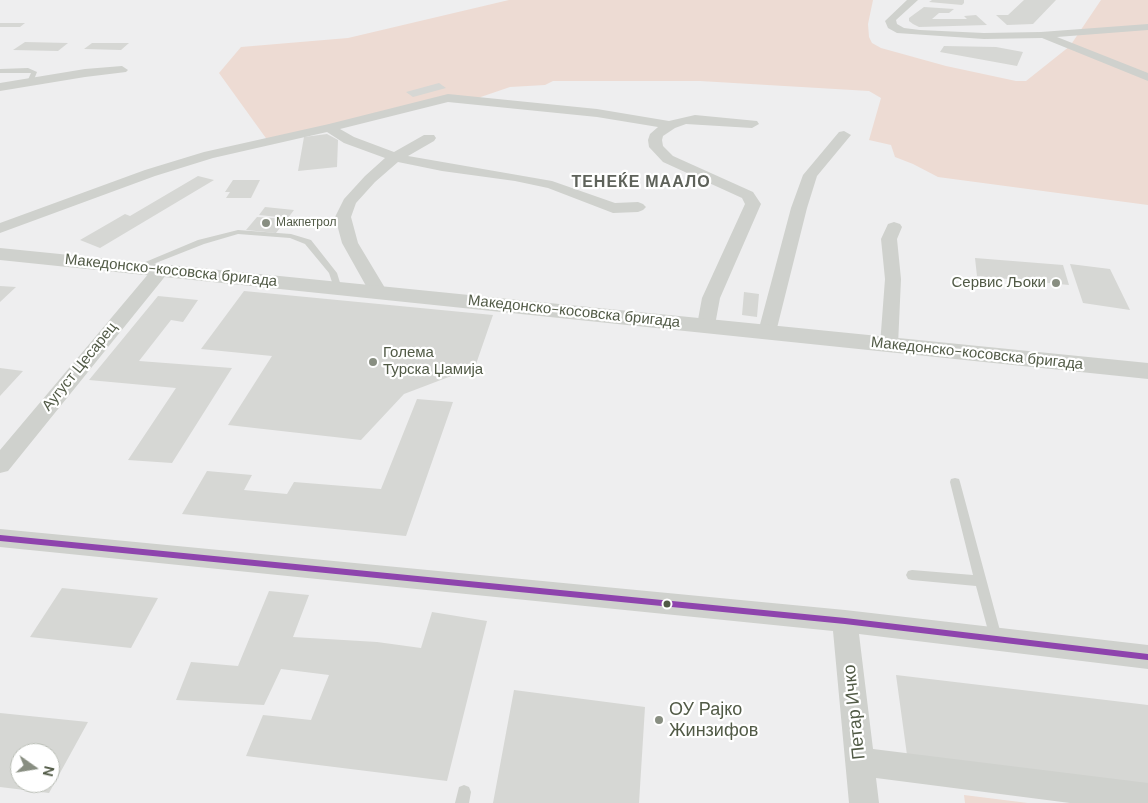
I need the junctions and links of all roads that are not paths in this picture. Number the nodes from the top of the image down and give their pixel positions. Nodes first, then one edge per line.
1 (912, 0) edge
2 (1148, 27) edge
3 (1041, 35) junction
4 (122, 70) dead end
5 (0, 71) edge
6 (1148, 76) edge
7 (30, 82) junction
8 (0, 87) edge
9 (752, 124) dead end
10 (670, 125) junction
11 (330, 128) junction
12 (844, 135) dead end
13 (429, 138) dead end
14 (395, 157) junction
15 (638, 207) dead end
16 (894, 227) dead end
17 (0, 228) edge
18 (0, 254) edge
19 (135, 268) junction
20 (161, 270) junction
21 (338, 289) junction
22 (379, 293) junction
23 (706, 325) junction
24 (767, 332) junction
25 (889, 345) junction
26 (1148, 371) edge
27 (0, 465) edge
28 (955, 482) dead end
29 (0, 538) edge
30 (912, 575) dead end
31 (981, 581) junction
32 (845, 621) junction
33 (997, 639) junction
34 (1148, 657) edge
35 (860, 762) junction
36 (1148, 798) edge
37 (864, 803) edge

1 - 3 street
2 - 3 street
3 - 6 street
4 - 7 street
5 - 7 lane
7 - 8 street
9 - 10 street
10 - 11 street
10 - 23 street
11 - 14 street
11 - 17 street
12 - 24 street
13 - 14 street
14 - 15 street
14 - 22 street
16 - 25 street
18 - 19 street, Македонско-косовска бригада
19 - 20 street, Македонско-косовска бригада
19 - 21 lane
20 - 21 street, Македонско-косовска бригада
20 - 27 street, Аугуст Цесарец
21 - 22 street, Македонско-косовска бригада
22 - 23 street, Македонско-косовска бригада
23 - 24 street, Македонско-косовска бригада
24 - 25 street, Македонско-косовска бригада
25 - 26 street, Македонско-косовска бригада
28 - 31 lane
29 - 32 street
30 - 31 lane
31 - 33 lane
32 - 33 street
32 - 35 street, Петар Ичко
33 - 34 street
35 - 36 street
35 - 37 street, Петар Ичко

